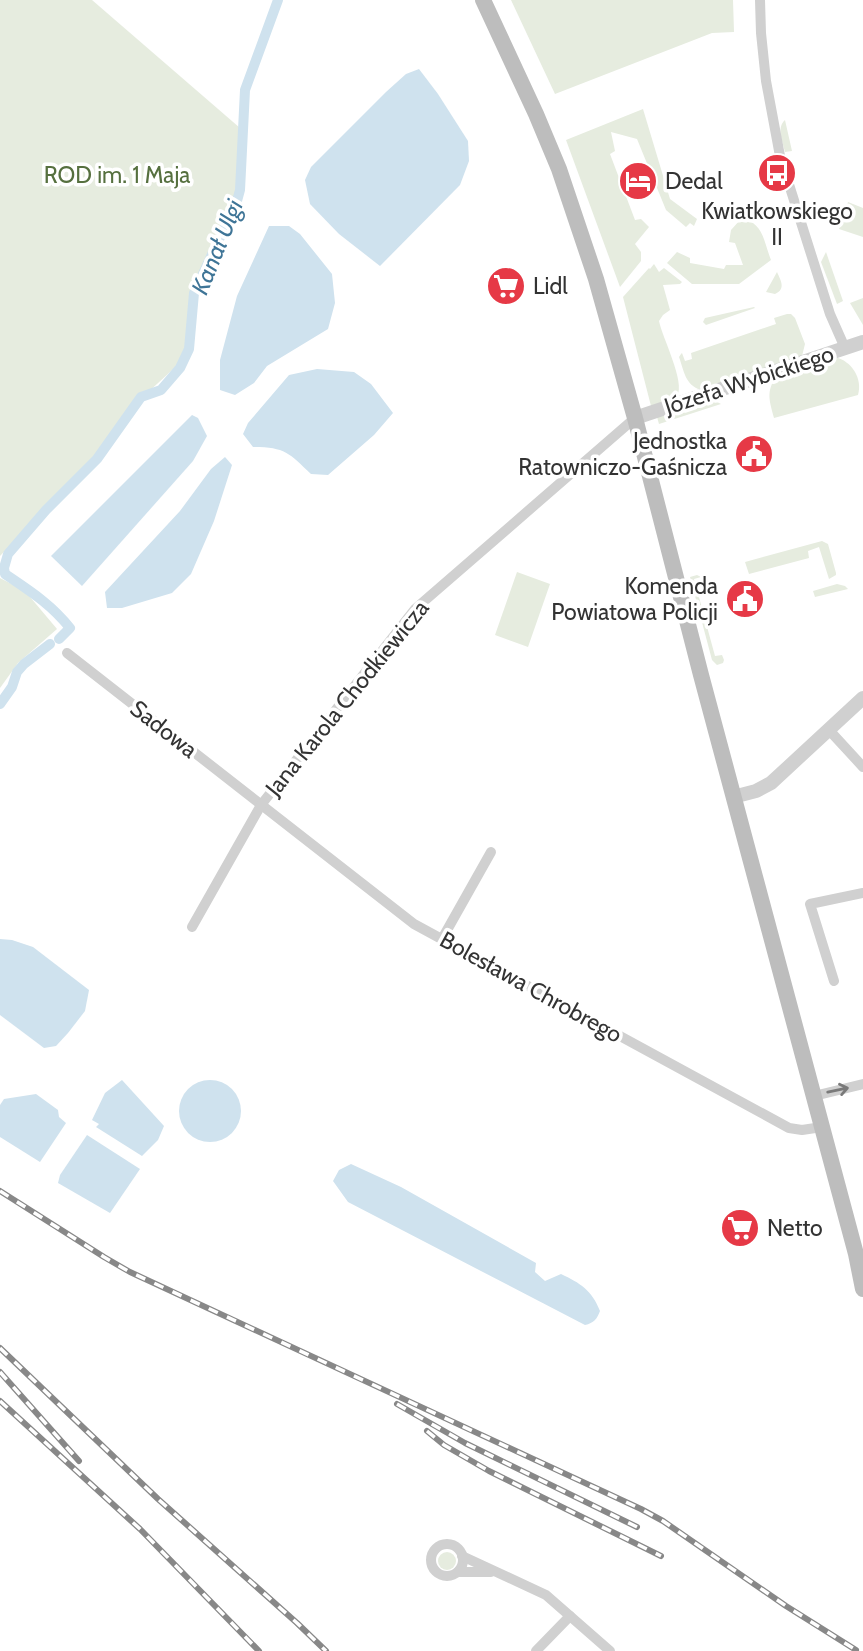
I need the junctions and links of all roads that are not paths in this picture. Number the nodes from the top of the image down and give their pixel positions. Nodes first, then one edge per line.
1 (483, 0) edge
2 (760, 0) edge
3 (863, 342) edge
4 (845, 348) junction
5 (635, 418) junction
6 (68, 653) dead end
7 (863, 698) edge
8 (829, 730) junction
9 (863, 767) edge
10 (733, 797) junction
11 (261, 806) junction
12 (491, 852) dead end
13 (863, 893) edge
14 (192, 927) dead end
15 (442, 939) junction
16 (834, 981) dead end
17 (863, 1084) edge
18 (814, 1096) junction
19 (822, 1127) junction
20 (863, 1289) edge
21 (462, 1556) junction
22 (458, 1572) junction
23 (497, 1573) junction
24 (570, 1616) junction
25 (536, 1651) edge
26 (610, 1651) edge

1 - 5 main road
2 - 4 street
3 - 4 street, Józefa Wybickiego
4 - 5 street, Józefa Wybickiego
5 - 10 main road
5 - 11 street, Jana Karola Chodkiewicza
6 - 11 street, Sadowa
7 - 8 street
8 - 9 street
8 - 10 street
10 - 18 main road
11 - 14 street, Jana Karola Chodkiewicza
11 - 15 street, Bolesława Chrobrego
12 - 15 street
13 - 16 street
15 - 19 street, Bolesława Chrobrego
18 -> 17 street
18 - 19 main road
19 - 20 main road
21 - 22 street
21 - 22 street
21 - 23 street
22 - 23 street
23 - 24 street
24 - 25 street
24 - 26 street

